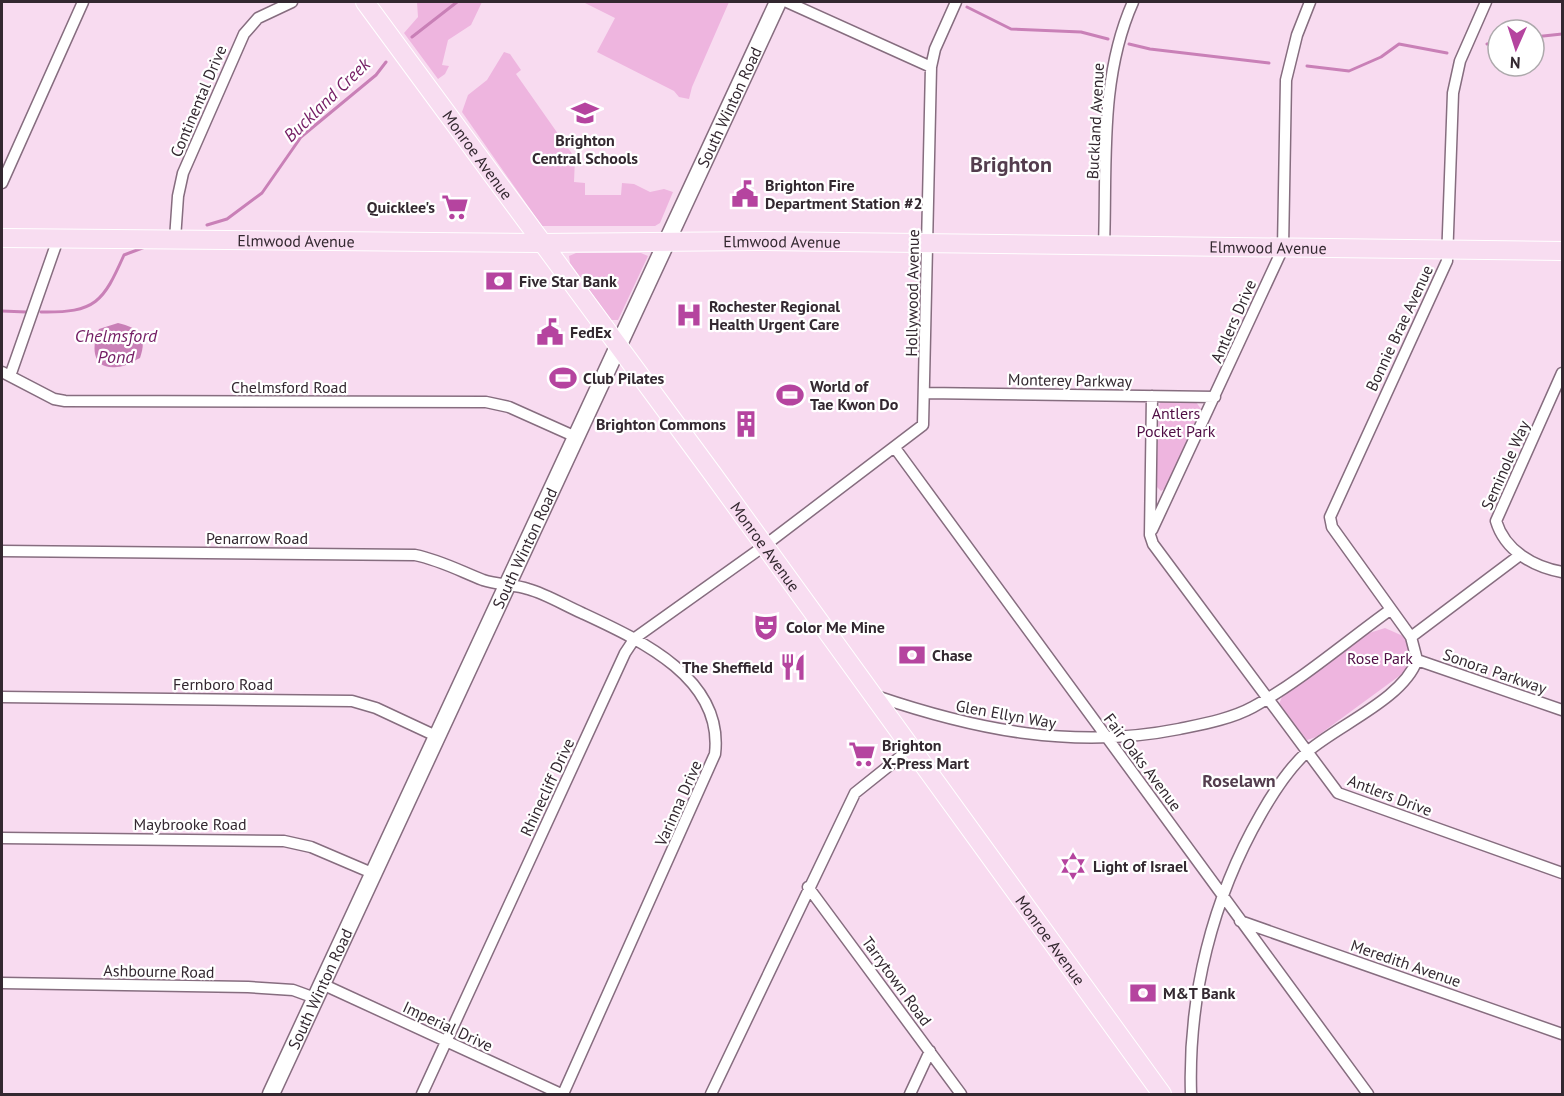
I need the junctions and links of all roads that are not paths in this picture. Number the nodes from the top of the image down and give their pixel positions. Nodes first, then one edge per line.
1 (83, 2) edge
2 (292, 2) edge
3 (365, 2) edge
4 (778, 2) edge
5 (787, 2) edge
6 (956, 2) edge
7 (1133, 2) edge
8 (1310, 2) edge
9 (1486, 2) edge
10 (931, 67) junction
11 (2, 183) edge
12 (2, 238) edge
13 (58, 238) junction
14 (175, 239) junction
15 (666, 241) junction
16 (541, 243) junction
17 (927, 244) junction
18 (1104, 246) junction
19 (1283, 248) junction
20 (1448, 249) junction
21 (1563, 251) edge
22 (617, 346) junction
23 (1563, 372) edge
24 (6, 374) edge
25 (925, 393) junction
26 (1152, 396) junction
27 (1215, 397) junction
28 (576, 437) junction
29 (895, 448) junction
30 (1150, 535) junction
31 (764, 546) junction
32 (2, 551) edge
33 (1520, 555) junction
34 (1563, 572) edge
35 (507, 584) junction
36 (1390, 610) junction
37 (1411, 637) junction
38 (635, 638) junction
39 (1417, 660) junction
40 (873, 695) junction
41 (2, 698) edge
42 (1267, 699) junction
43 (1563, 710) edge
44 (436, 736) junction
45 (1107, 739) junction
46 (910, 749) junction
47 (1306, 753) junction
48 (2, 838) edge
49 (372, 873) junction
50 (1563, 873) edge
51 (808, 887) junction
52 (1222, 895) junction
53 (1240, 921) junction
54 (2, 983) edge
55 (318, 991) junction
56 (1563, 1035) edge
57 (447, 1041) junction
58 (930, 1051) junction
59 (271, 1095) edge
60 (422, 1095) edge
61 (562, 1095) edge
62 (711, 1095) edge
63 (910, 1095) edge
64 (961, 1095) edge
65 (1162, 1095) edge
66 (1191, 1095) edge
67 (1368, 1095) edge

1 - 11 street
2 - 14 street, Continental Drive
3 - 16 main road, Monroe Avenue
4 - 15 main road, South Winton Road
5 - 10 street
6 - 10 street, Hollywood Avenue
7 - 18 street, Buckland Avenue
8 - 19 street, Antlers Drive
9 - 20 street, Bonnie Brae Avenue
10 - 17 street, Hollywood Avenue
12 - 13 main road, Elmwood Avenue
13 - 14 main road, Elmwood Avenue
13 - 24 street
14 - 16 main road, Elmwood Avenue
15 - 16 main road, Elmwood Avenue
15 - 17 main road, Elmwood Avenue
15 - 22 main road, South Winton Road
16 - 22 main road, Monroe Avenue
17 - 18 main road, Elmwood Avenue
17 - 25 street, Hollywood Avenue
18 - 19 main road, Elmwood Avenue
19 - 20 main road, Elmwood Avenue
19 - 27 street, Antlers Drive
20 - 21 main road, Elmwood Avenue
20 - 36 street, Bonnie Brae Avenue
22 - 28 main road, South Winton Road
22 - 31 main road, Monroe Avenue
23 - 33 street, Seminole Way
24 - 28 street, Chelmsford Road
25 - 26 street, Monterey Parkway
25 - 29 street, Hollywood Avenue
26 - 27 street, Monterey Parkway
26 - 30 street
27 - 30 street, Antlers Drive
28 - 35 main road, South Winton Road
29 - 31 street, Hollywood Avenue
29 - 45 street, Fair Oaks Avenue
30 - 42 street, Antlers Drive
31 - 38 street, Rhinecliff Drive
31 - 40 main road, Monroe Avenue
32 - 35 street, Penarrow Road
33 - 34 street, Seminole Way
33 - 37 street
35 - 38 street, Varinna Drive
35 - 44 main road, South Winton Road
36 - 37 street, Bonnie Brae Avenue
36 - 42 street, Glen Ellyn Way
37 - 39 street
38 - 57 street, Rhinecliff Drive
38 - 61 street, Varinna Drive
39 - 43 street, Sonora Parkway
39 - 47 street
40 - 45 street, Glen Ellyn Way
40 - 46 main road, Monroe Avenue
41 - 44 street, Fernboro Road
42 - 45 street, Glen Ellyn Way
42 - 47 street, Antlers Drive
44 - 49 main road, South Winton Road
45 - 52 street, Fair Oaks Avenue
46 - 51 street
46 - 65 main road, Monroe Avenue
47 - 50 street, Antlers Drive
47 - 52 street
48 - 49 street, Maybrooke Road
49 - 55 main road, South Winton Road
51 - 58 street, Tarrytown Road
51 - 62 street
52 - 53 street, Fair Oaks Avenue
52 - 66 street
53 - 56 street, Meredith Avenue
53 - 67 street, Fair Oaks Avenue
54 - 55 street, Ashbourne Road
55 - 57 street, Imperial Drive
55 - 59 main road, South Winton Road
57 - 60 street, Rhinecliff Drive
57 - 61 street, Imperial Drive
58 - 63 street
58 - 64 street, Tarrytown Road

